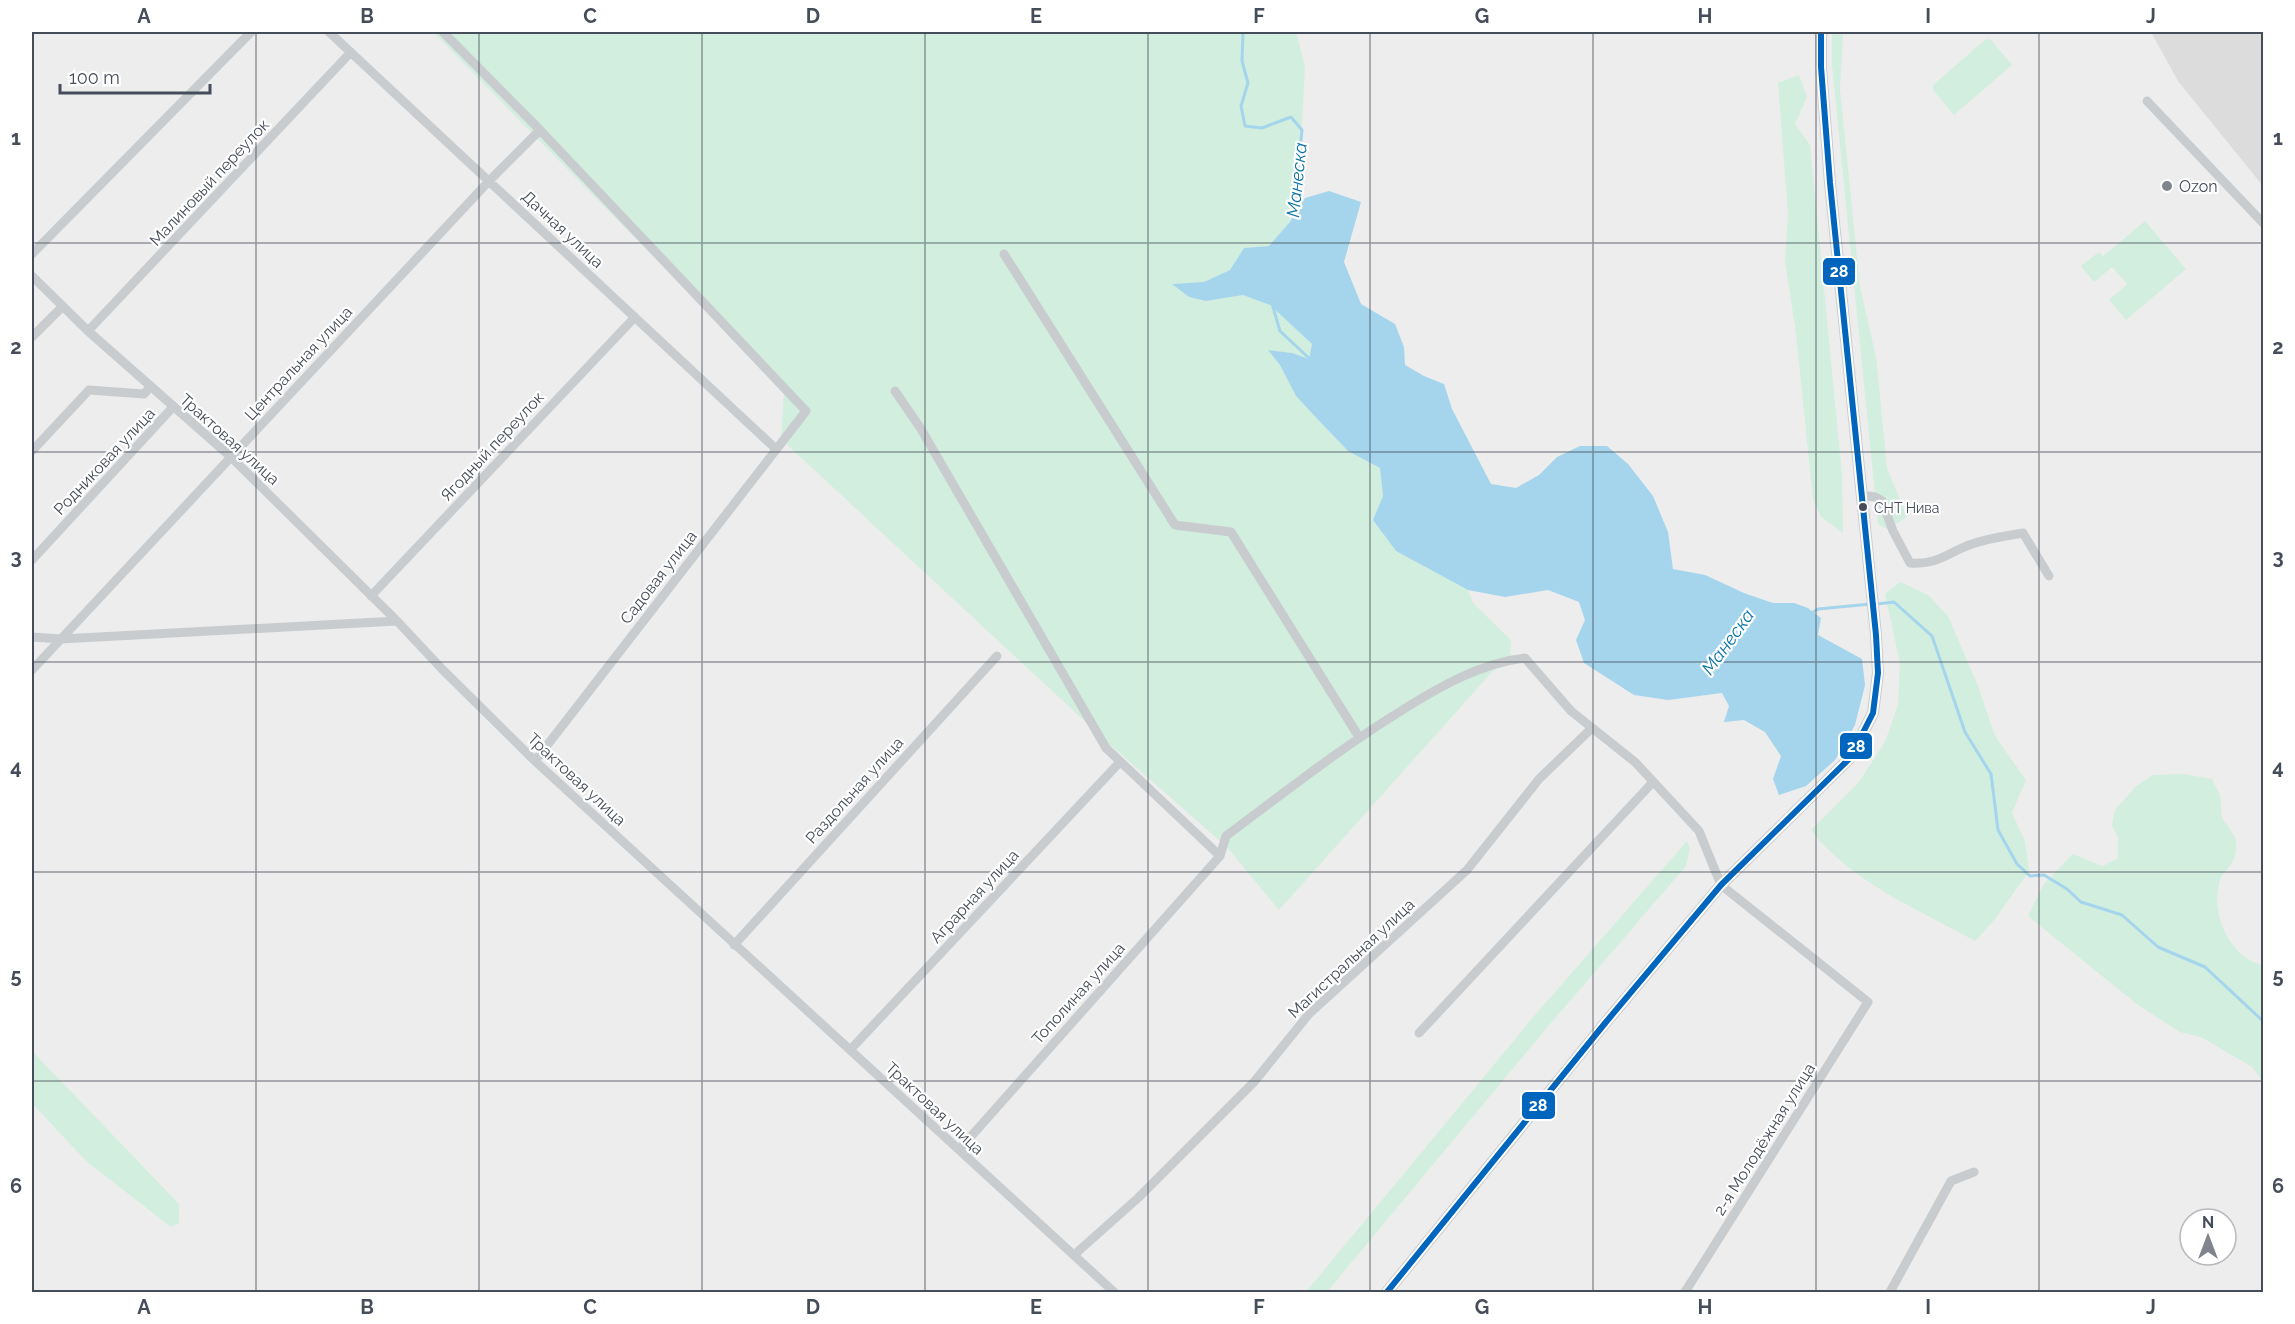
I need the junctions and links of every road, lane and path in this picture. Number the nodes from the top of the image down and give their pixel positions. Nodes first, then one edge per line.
1 (251, 32) edge
2 (328, 32) edge
3 (443, 32) edge
4 (1821, 32) edge
5 (351, 52) junction
6 (2147, 100) dead end
7 (540, 130) junction
8 (490, 180) junction
9 (2264, 224) edge
10 (32, 254) edge
11 (1004, 254) dead end
12 (32, 276) edge
13 (63, 306) junction
14 (635, 317) junction
15 (88, 331) junction
16 (32, 337) edge
17 (150, 386) junction
18 (895, 391) dead end
19 (173, 407) junction
20 (776, 449) junction
21 (32, 451) edge
22 (231, 457) junction
23 (1861, 495) junction
24 (32, 560) edge
25 (2049, 576) dead end
26 (371, 596) junction
27 (397, 621) junction
28 (32, 637) edge
29 (61, 639) junction
30 (997, 656) dead end
31 (32, 670) edge
32 (1592, 728) junction
33 (1359, 737) junction
34 (535, 761) junction
35 (1120, 762) junction
36 (1653, 782) junction
37 (1220, 856) junction
38 (1721, 885) junction
39 (734, 945) junction
40 (1419, 1034) dead end
41 (850, 1050) junction
42 (959, 1150) junction
43 (1974, 1172) dead end
44 (1074, 1256) junction
45 (1114, 1293) edge
46 (1387, 1293) edge
47 (1685, 1293) edge
48 (1890, 1293) edge

1 - 10 street
2 - 5 street, Дачная улица
3 - 7 street
4 - 23 main road
5 - 8 street, Дачная улица
5 - 15 street, Малиновый переулок
6 - 9 street
7 - 8 street, Центральная улица
7 - 20 street, Садовая улица
8 - 14 street, Дачная улица
8 - 22 street, Центральная улица
11 - 33 street
12 - 13 street, Трактовая улица
13 - 15 street, Трактовая улица
13 - 16 street
14 - 20 street, Дачная улица
14 - 26 street, Ягодный переулок
15 - 17 street, Трактовая улица
17 - 19 street, Трактовая улица
17 - 21 street
18 - 35 street
19 - 22 street, Трактовая улица
19 - 24 street, Родниковая улица
20 - 34 street, Садовая улица
22 - 26 street, Трактовая улица
22 - 29 street, Центральная улица
23 - 25 street
23 - 38 main road
26 - 27 street, Трактовая улица
27 - 29 street
27 - 34 street, Трактовая улица
28 - 29 street
29 - 31 street, Центральная улица
30 - 39 street, Раздольная улица
32 - 33 street, Тополиная улица
32 - 36 street
32 - 44 street, Магистральная улица
33 - 37 street, Тополиная улица
34 - 39 street, Трактовая улица
35 - 37 street
35 - 41 street, Аграрная улица
36 - 38 street
36 - 40 street
37 - 42 street, Тополиная улица
38 - 46 main road
38 - 47 street, 2-я Молодёжная улица
39 - 41 street, Трактовая улица
41 - 42 street, Трактовая улица
42 - 44 street, Трактовая улица
43 - 48 street
44 - 45 street, Трактовая улица

